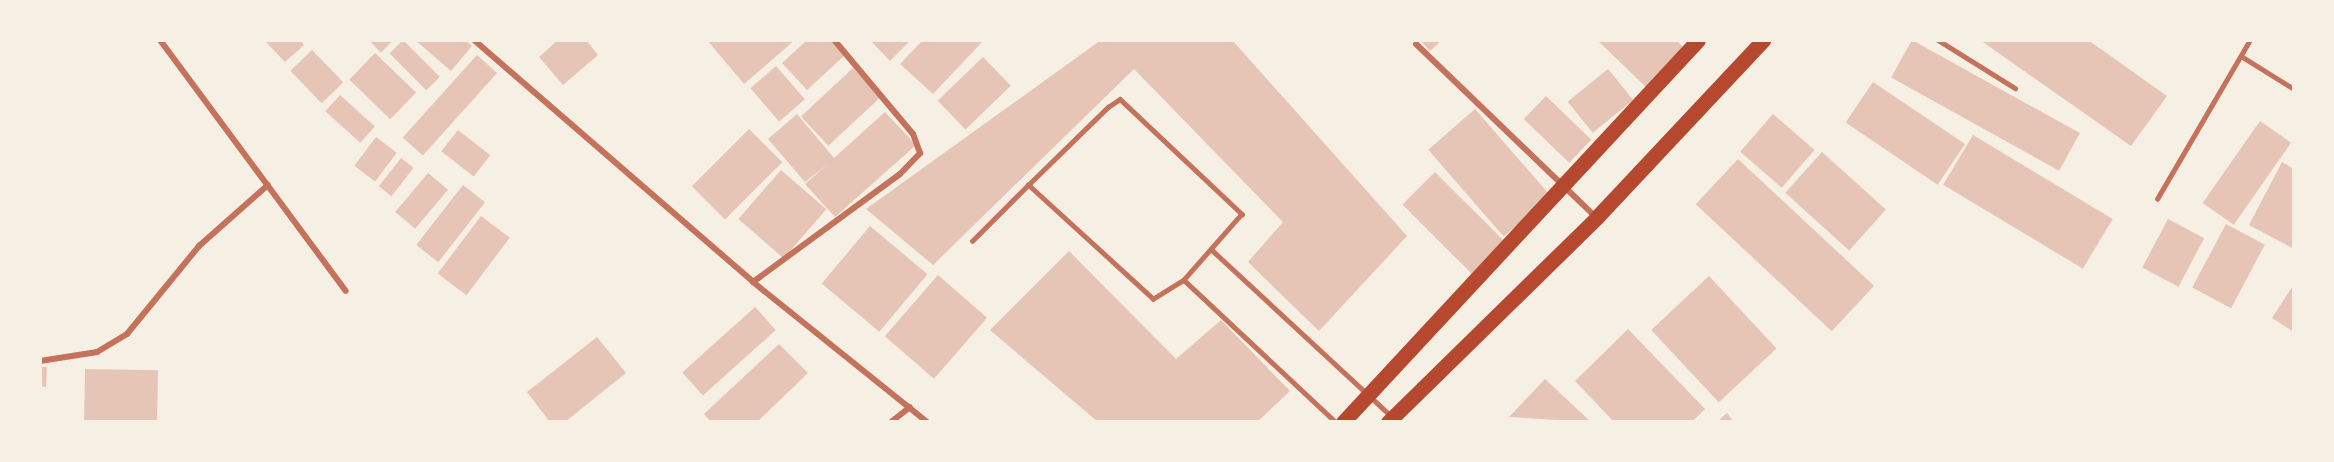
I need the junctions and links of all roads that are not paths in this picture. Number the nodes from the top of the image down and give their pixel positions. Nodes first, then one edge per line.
1 (160, 40) edge
2 (474, 40) edge
3 (834, 40) edge
4 (1698, 40) edge
5 (1762, 40) edge
6 (1938, 40) edge
7 (2250, 40) edge
8 (1416, 44) dead end
9 (2241, 56) junction
10 (2014, 88) dead end
11 (2294, 89) edge
12 (1028, 184) junction
13 (268, 185) junction
14 (1563, 190) junction
15 (2157, 199) dead end
16 (1597, 217) junction
17 (972, 241) dead end
18 (1212, 250) junction
19 (1184, 279) junction
20 (753, 282) junction
21 (346, 291) dead end
22 (40, 361) edge
23 (1368, 398) junction
24 (910, 407) junction
25 (1390, 419) edge
26 (891, 422) edge
27 (927, 422) edge
28 (1336, 422) edge
29 (1343, 422) edge

1 - 13 street
2 - 20 street
3 - 20 street
4 - 14 main road
5 - 16 main road
6 - 10 lane
7 - 9 lane
8 - 14 street
9 - 11 lane
9 - 15 lane
12 - 17 lane
12 - 18 lane
12 - 19 lane
13 - 21 street
13 - 22 street
14 - 16 street
14 - 23 main road
16 - 25 main road
18 - 19 lane
18 - 23 lane
19 - 28 lane
20 - 24 street
23 - 25 lane
23 - 29 main road
24 - 26 street
24 - 27 street

